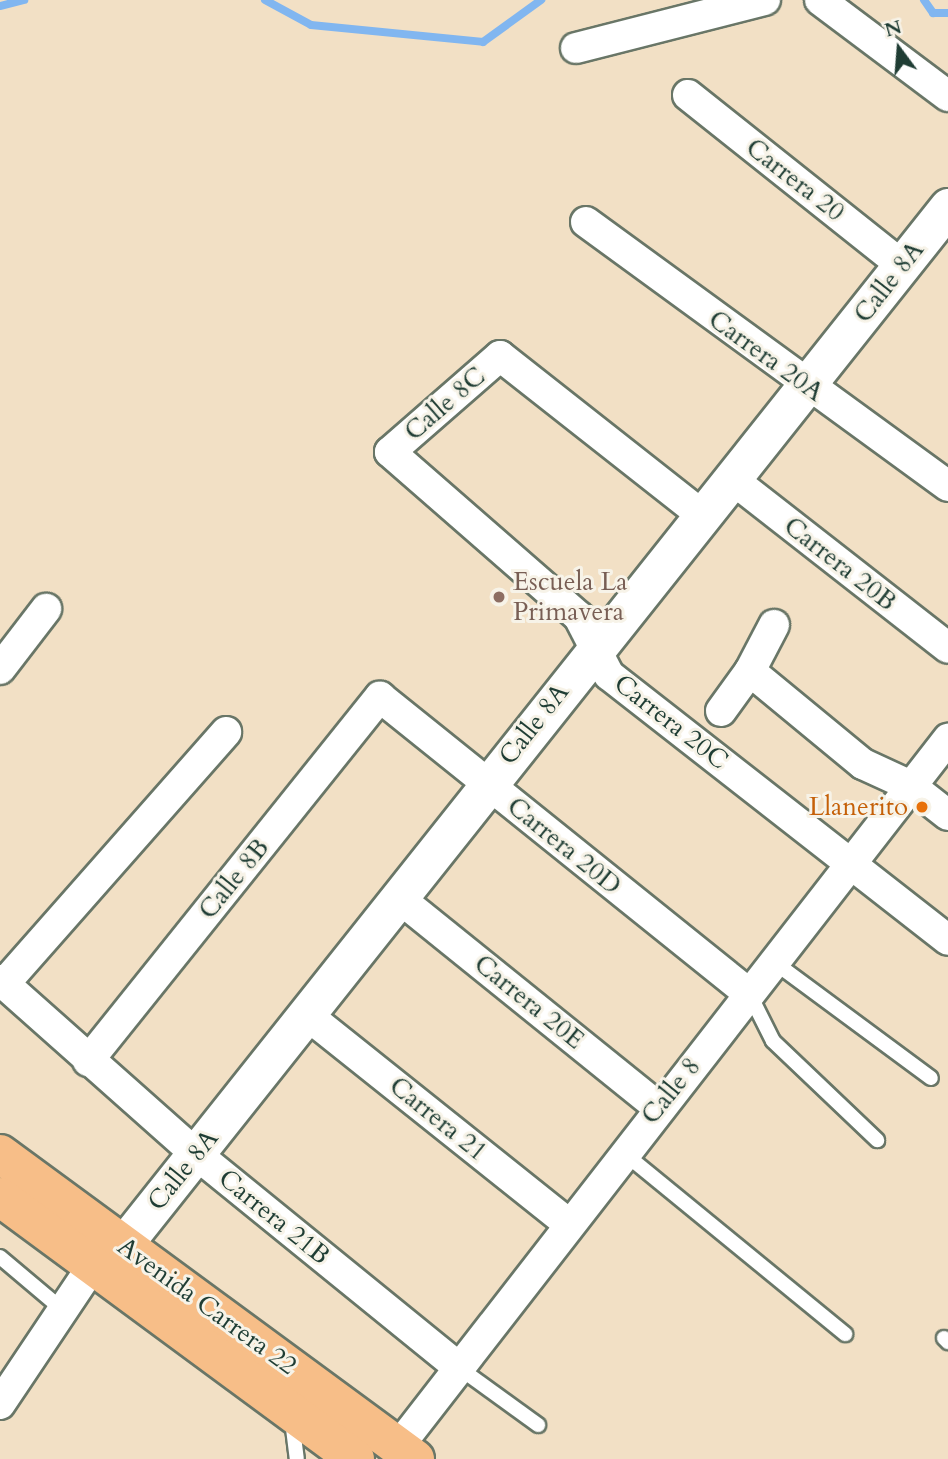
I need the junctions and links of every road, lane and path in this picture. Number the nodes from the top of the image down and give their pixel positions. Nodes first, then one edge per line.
1 (765, 0) edge
2 (820, 0) edge
3 (576, 48) dead end
4 (688, 95) dead end
5 (948, 96) edge
6 (948, 207) edge
7 (586, 222) dead end
8 (902, 265) junction
9 (807, 388) junction
10 (390, 452) joint
11 (732, 479) junction
12 (948, 486) edge
13 (702, 515) junction
14 (46, 609) dead end
15 (774, 625) dead end
16 (595, 647) junction
17 (948, 649) edge
18 (0, 668) edge
19 (750, 671) junction
20 (380, 697) joint
21 (721, 711) dead end
22 (226, 732) dead end
23 (948, 739) edge
24 (488, 784) junction
25 (911, 786) junction
26 (948, 816) edge
27 (852, 864) junction
28 (399, 898) junction
29 (948, 940) edge
30 (774, 962) junction
31 (2, 982) edge
32 (749, 994) junction
33 (307, 1015) junction
34 (88, 1061) junction
35 (931, 1078) dead end
36 (658, 1107) junction
37 (877, 1140) dead end
38 (623, 1153) junction
39 (0, 1154) edge
40 (196, 1154) junction
41 (0, 1197) edge
42 (568, 1223) junction
43 (108, 1255) junction
44 (0, 1257) edge
45 (63, 1310) junction
46 (845, 1334) dead end
47 (458, 1367) junction
48 (0, 1405) edge
49 (290, 1412) junction
50 (538, 1425) dead end
51 (406, 1453) edge
52 (297, 1459) edge
53 (355, 1459) edge

1 - 3 street
2 - 5 street
4 - 8 street, Carrera 20
6 - 8 street, Calle 8A
7 - 9 street, Carrera 20A
8 - 9 street, Calle 8A
9 - 11 street, Calle 8A
9 - 12 street, Carrera 20A
10 - 13 street, Calle 8C
10 - 16 street, Carrera 20C
11 - 13 street, Calle 8A
11 - 17 street, Carrera 20B
13 - 16 street, Calle 8A
14 - 18 street
15 - 19 street
16 - 24 street, Calle 8A
16 - 27 street, Carrera 20C
19 - 21 street
19 - 25 street
20 - 24 street, Carrera 20D
20 - 34 street, Calle 8B
22 - 31 street
23 - 25 street, Calle 8
24 - 28 street, Calle 8A
24 - 32 street, Carrera 20D
25 - 26 street
25 - 27 street, Calle 8
27 - 29 street, Carrera 20C
27 - 30 street, Calle 8
28 - 33 street, Calle 8A
28 - 36 street, Carrera 20E
30 - 32 street, Calle 8
30 - 35 lane
31 - 34 street, Carrera 21B
32 - 36 street, Calle 8
32 - 37 lane
33 - 40 street, Calle 8A
33 - 42 street, Carrera 21
34 - 40 street, Carrera 21B
36 - 38 street, Calle 8
38 - 42 street, Calle 8
38 - 46 lane
39 - 43 main road, Avenida Carrera 22
40 - 43 street, Calle 8A
40 - 47 street, Carrera 21B
41 - 43 main road, Avenida Carrera 22
42 - 47 street, Calle 8
43 - 45 street, Calle 8A
43 - 49 main road, Avenida Carrera 22
43 - 51 main road, Avenida Carrera 22
44 - 45 lane
45 - 48 street, Calle 8A
47 - 50 lane
47 - 51 street, Calle 8
49 - 52 lane
49 - 53 main road, Avenida Carrera 22

